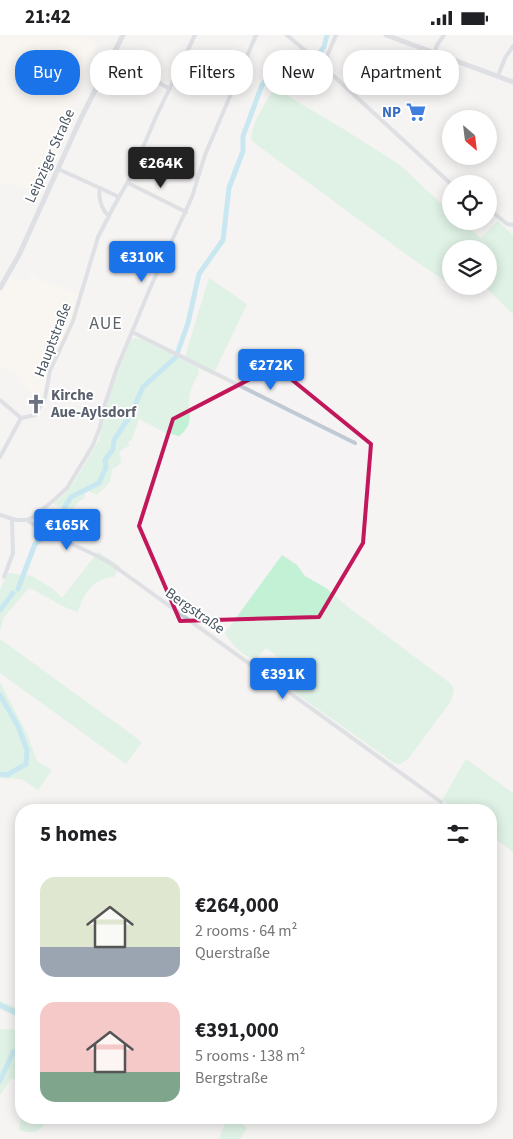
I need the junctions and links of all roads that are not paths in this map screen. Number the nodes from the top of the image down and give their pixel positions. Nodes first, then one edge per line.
1 (123, 35) edge
2 (195, 35) edge
3 (256, 35) edge
4 (287, 35) edge
5 (336, 35) edge
6 (386, 35) edge
7 (444, 35) edge
8 (513, 46) edge
9 (115, 50) edge
10 (304, 50) edge
11 (330, 50) edge
12 (426, 50) edge
13 (435, 50) edge
14 (459, 62) edge
15 (333, 76) edge
16 (498, 77) junction
17 (513, 82) edge
18 (161, 84) edge
19 (170, 89) junction
20 (92, 95) edge
21 (58, 169) junction
22 (442, 177) edge
23 (128, 183) junction
24 (100, 188) junction
25 (119, 197) junction
26 (186, 211) junction
27 (497, 215) edge
28 (109, 216) junction
29 (513, 225) edge
30 (0, 288) edge
31 (132, 332) junction
32 (0, 400) edge
33 (21, 418) junction
34 (355, 443) dead end
35 (0, 457) edge
36 (0, 515) edge
37 (12, 520) junction
38 (27, 520) junction
39 (4, 577) dead end
40 (441, 802) dead end

1 - 9 street, Leipziger Straße
2 - 19 street, Hauptstraße
3 - 26 street
4 - 10 street
5 - 11 street
6 - 12 street
7 - 13 street
8 - 16 street
14 - 16 street
15 - 22 street
16 - 17 street
18 - 19 street
19 - 23 street, Hauptstraße
20 - 21 street, Leipziger Straße
21 - 24 street
21 - 30 street, Leipziger Straße
23 - 25 street, Hauptstraße
23 - 26 street
24 - 25 street
24 - 28 street
25 - 28 street, Hauptstraße
26 - 31 street
27 - 29 street
28 - 33 street, Hauptstraße
31 - 34 street
31 - 38 street
32 - 33 street
33 - 35 street
36 - 37 street
37 - 38 street
37 - 39 street
38 - 40 street, Bergstraße

